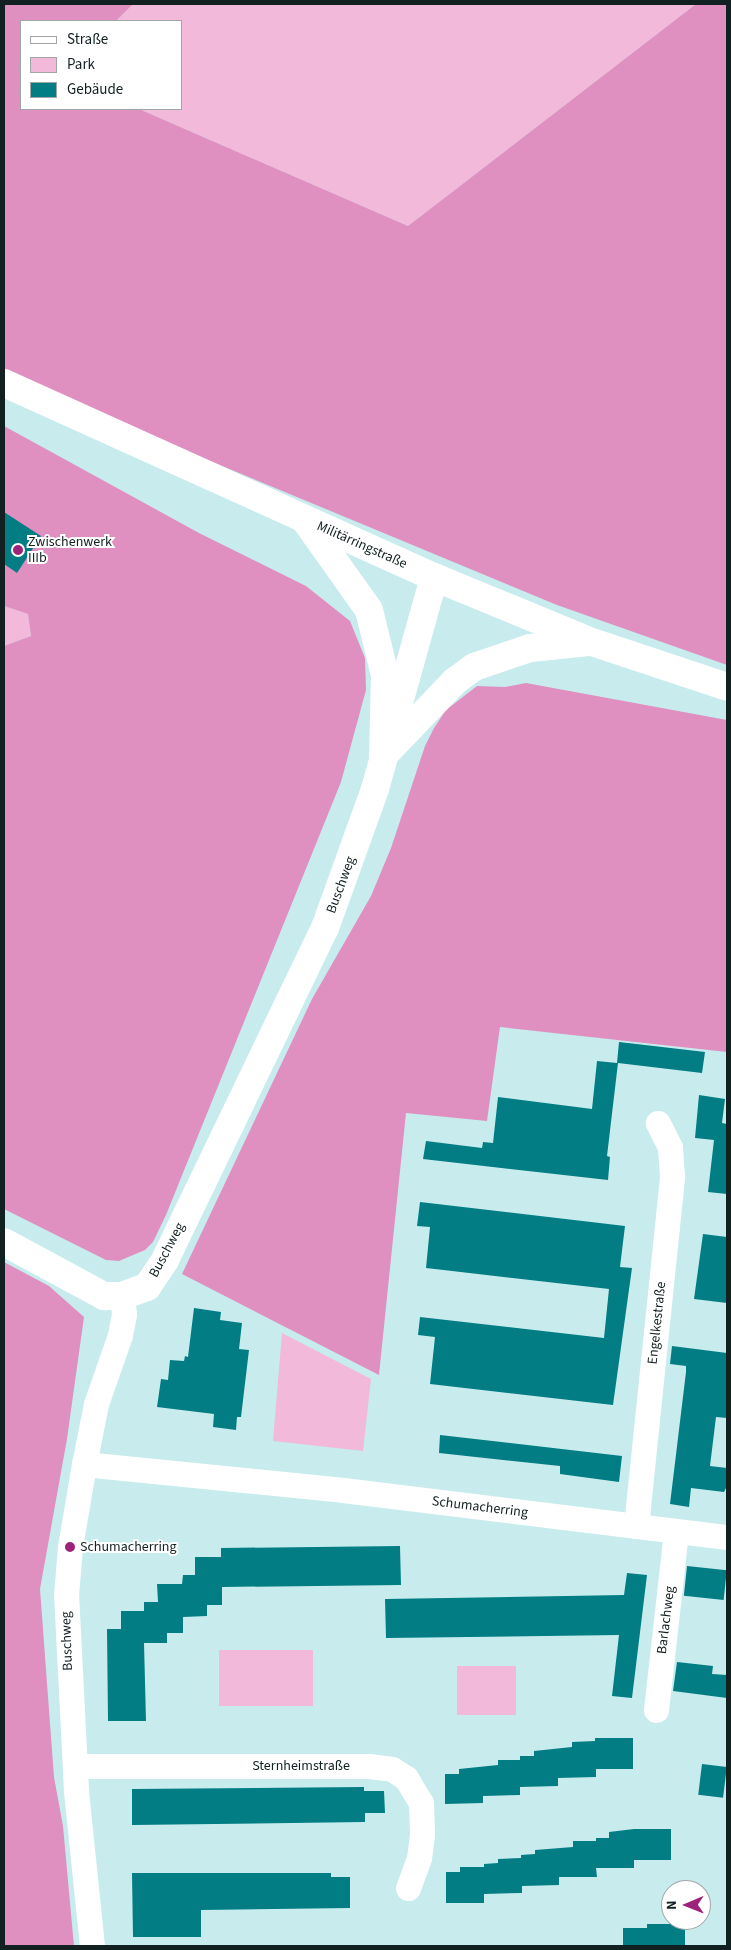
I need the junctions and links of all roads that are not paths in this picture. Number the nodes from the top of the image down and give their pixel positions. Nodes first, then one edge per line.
1 (4, 383) edge
2 (304, 519) junction
3 (434, 577) junction
4 (592, 642) junction
5 (727, 687) edge
6 (383, 756) junction
7 (658, 1123) dead end
8 (4, 1242) edge
9 (122, 1296) junction
10 (84, 1464) junction
11 (636, 1526) junction
12 (676, 1531) junction
13 (727, 1537) edge
14 (656, 1710) dead end
15 (76, 1766) junction
16 (408, 1888) dead end
17 (92, 1946) edge

1 - 2 main road, Militärringstraße
2 - 3 main road, Militärringstraße
2 - 6 main road
3 - 4 main road, Militärringstraße
3 - 6 main road, Buschweg
4 - 5 main road, Militärringstraße
4 - 6 main road
6 - 9 main road, Buschweg
7 - 11 street, Engelkestraße
8 - 9 main road
9 - 10 street, Buschweg
10 - 11 street, Schumacherring
10 - 15 street, Buschweg
11 - 12 street, Schumacherring
12 - 13 street, Schumacherring
12 - 14 street, Barlachweg
15 - 16 street, Sternheimstraße
15 - 17 street, Buschweg

